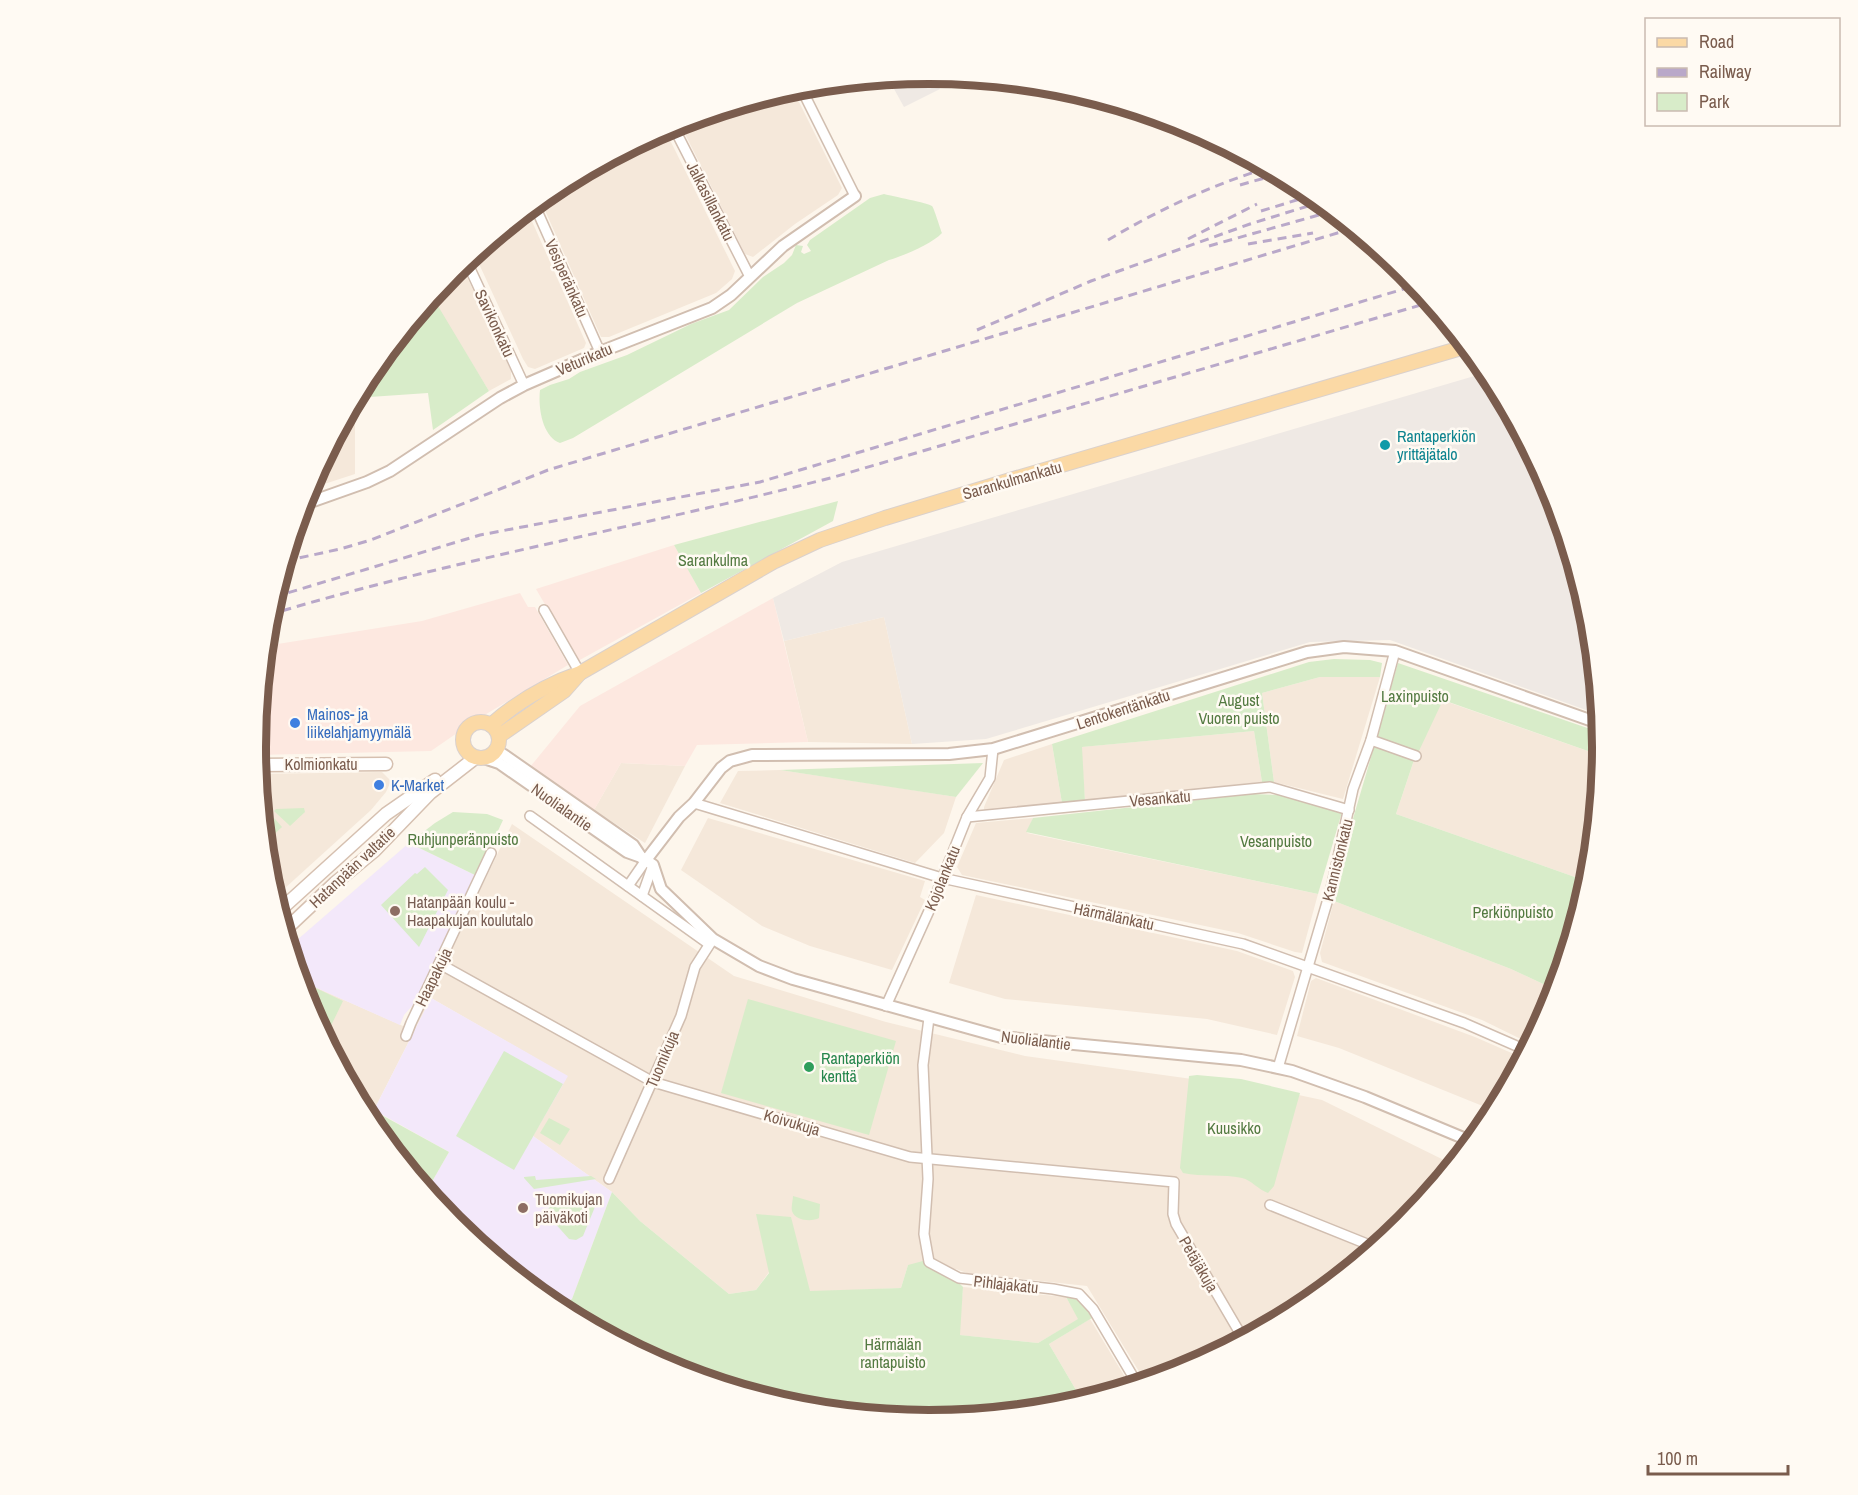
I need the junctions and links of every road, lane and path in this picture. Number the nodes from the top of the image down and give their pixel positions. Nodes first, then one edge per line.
1 (805, 96) edge
2 (677, 134) edge
3 (855, 196) joint
4 (538, 212) edge
5 (470, 269) edge
6 (750, 277) junction
7 (1459, 349) edge
8 (600, 352) junction
9 (524, 385) junction
10 (313, 501) edge
11 (544, 610) dead end
12 (1395, 651) junction
13 (580, 673) junction
14 (1591, 721) edge
15 (495, 731) junction
16 (1371, 740) junction
17 (993, 749) junction
18 (481, 755) junction
19 (1416, 756) dead end
20 (386, 764) dead end
21 (266, 765) edge
22 (694, 803) junction
23 (1349, 810) junction
24 (530, 816) dead end
25 (967, 817) junction
26 (491, 854) dead end
27 (647, 861) junction
28 (942, 878) junction
29 (628, 886) junction
30 (642, 896) junction
31 (285, 906) edge
32 (290, 925) edge
33 (711, 941) junction
34 (440, 964) junction
35 (1307, 966) junction
36 (886, 1006) junction
37 (929, 1018) junction
38 (406, 1036) dead end
39 (1520, 1048) edge
40 (1278, 1068) junction
41 (653, 1082) junction
42 (1464, 1138) edge
43 (928, 1159) junction
44 (609, 1179) dead end
45 (1174, 1182) joint
46 (1270, 1205) dead end
47 (1368, 1244) edge
48 (1240, 1333) edge
49 (1134, 1378) edge

1 - 3 street
2 - 6 street, Jalkasillankatu
3 - 6 street, Veturikatu
4 - 8 street, Vesiperänkatu
5 - 9 street, Savikonkatu
6 - 8 street, Veturikatu
7 - 13 main road, Sarankulmankatu
8 - 9 street, Veturikatu
9 - 10 street, Veturikatu
11 - 13 street
12 - 14 street, Lentokentänkatu
12 - 16 street, Kannistonkatu
12 - 17 street, Lentokentänkatu
13 - 15 main road, Sarankulmankatu
15 - 18 main road
15 - 18 main road
16 - 19 street
16 - 23 street, Kannistonkatu
17 - 22 street, Lentokentänkatu
17 - 25 street, Kojolankatu
18 - 27 street, Nuolialantie
18 - 31 main road, Hatanpään valtatie
18 - 32 main road, Hatanpään valtatie
20 - 21 main road, Kolmionkatu
22 - 27 street, Lentokentänkatu
22 - 28 street, Härmälänkatu
23 - 25 street, Vesankatu
23 - 35 street, Kannistonkatu
24 - 29 street
25 - 28 street, Kojolankatu
26 - 34 street, Haapakuja
27 - 29 street
27 - 30 street
27 - 33 street, Nuolialantie
28 - 35 street, Härmälänkatu
28 - 36 street, Kojolankatu
29 - 30 street
30 - 33 street
33 - 36 street, Nuolialantie
33 - 41 street, Tuomikuja
34 - 38 street, Haapakuja
34 - 41 street, Koivukuja
35 - 39 street, Härmälänkatu
35 - 40 street, Kannistonkatu
36 - 37 street, Nuolialantie
37 - 40 street, Nuolialantie
37 - 43 street, Pihlajakatu
40 - 42 street, Nuolialantie
41 - 43 street, Koivukuja
41 - 44 street, Tuomikuja
43 - 45 street, Koivukuja
43 - 49 street, Pihlajakatu
45 - 48 street, Petäjäkuja
46 - 47 street

